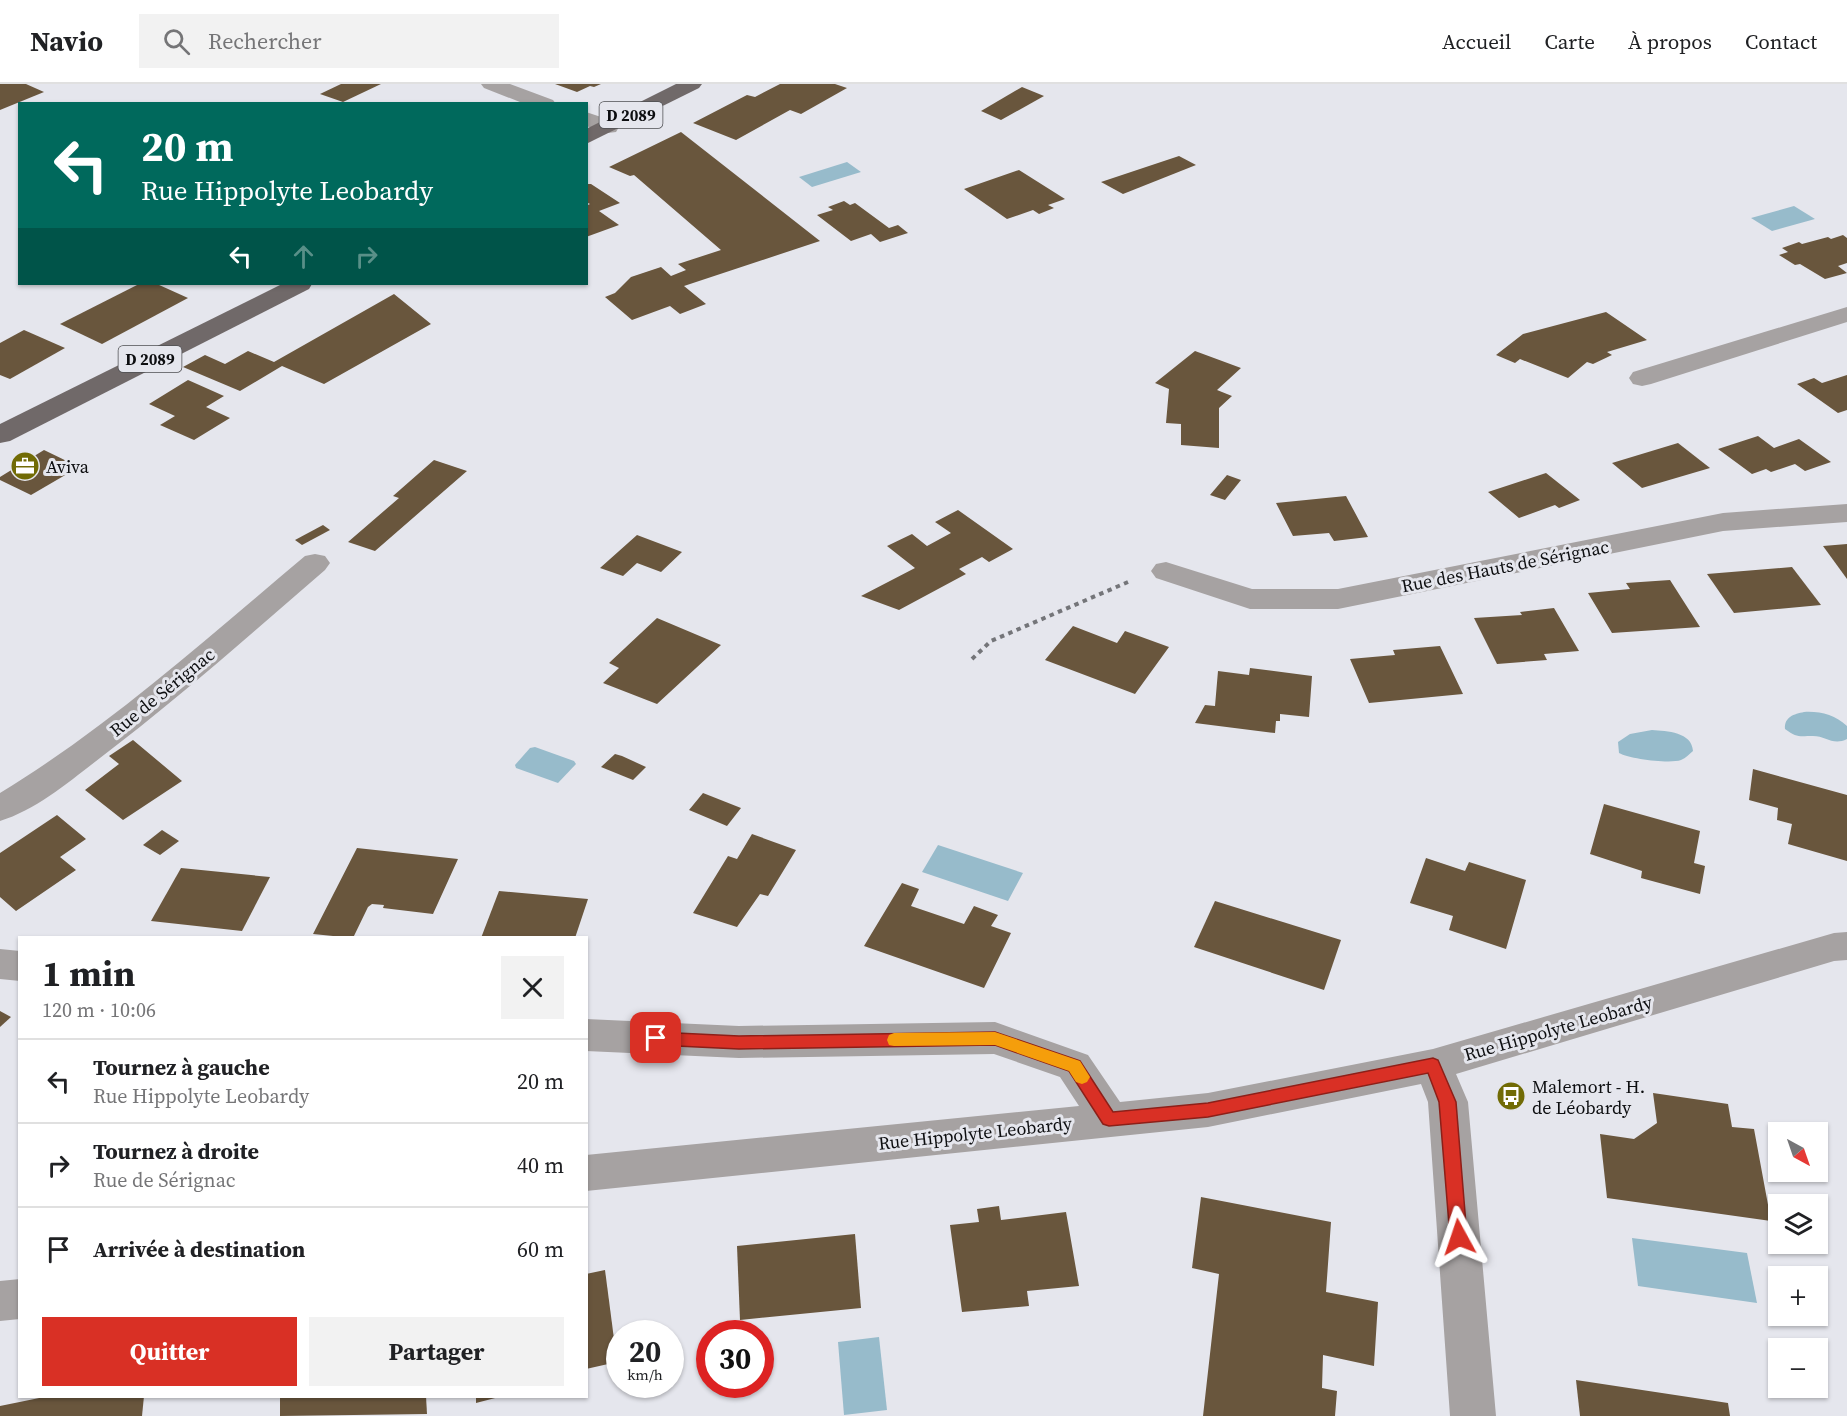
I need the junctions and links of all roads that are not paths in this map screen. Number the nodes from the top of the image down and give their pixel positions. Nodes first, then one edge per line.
1 (491, 84) edge
2 (692, 84) edge
3 (540, 102) edge
4 (588, 119) edge
5 (608, 127) junction
6 (588, 137) edge
7 (298, 285) edge
8 (1847, 314) edge
9 (1642, 378) dead end
10 (0, 435) edge
11 (1847, 513) edge
12 (315, 563) dead end
13 (1166, 571) road end
14 (0, 809) edge
15 (1847, 946) edge
16 (0, 964) edge
17 (18, 966) edge
18 (588, 1035) edge
19 (1433, 1065) junction
20 (1109, 1119) junction
21 (588, 1173) edge
22 (18, 1299) edge
23 (0, 1301) edge
24 (1473, 1416) edge

1 - 3 street
2 - 5 main road, D 2089
4 - 5 street
5 - 6 main road, D 2089
7 - 10 main road, D 2089
8 - 9 street
11 - 13 street, Rue des Hauts de Sérignac
12 - 14 street, Rue de Sérignac
15 - 19 street, Rue Hippolyte Leobardy
16 - 17 street
18 - 20 street
19 - 20 street, Rue Hippolyte Leobardy
19 - 24 street
20 - 21 street, Rue Hippolyte Leobardy
22 - 23 street

